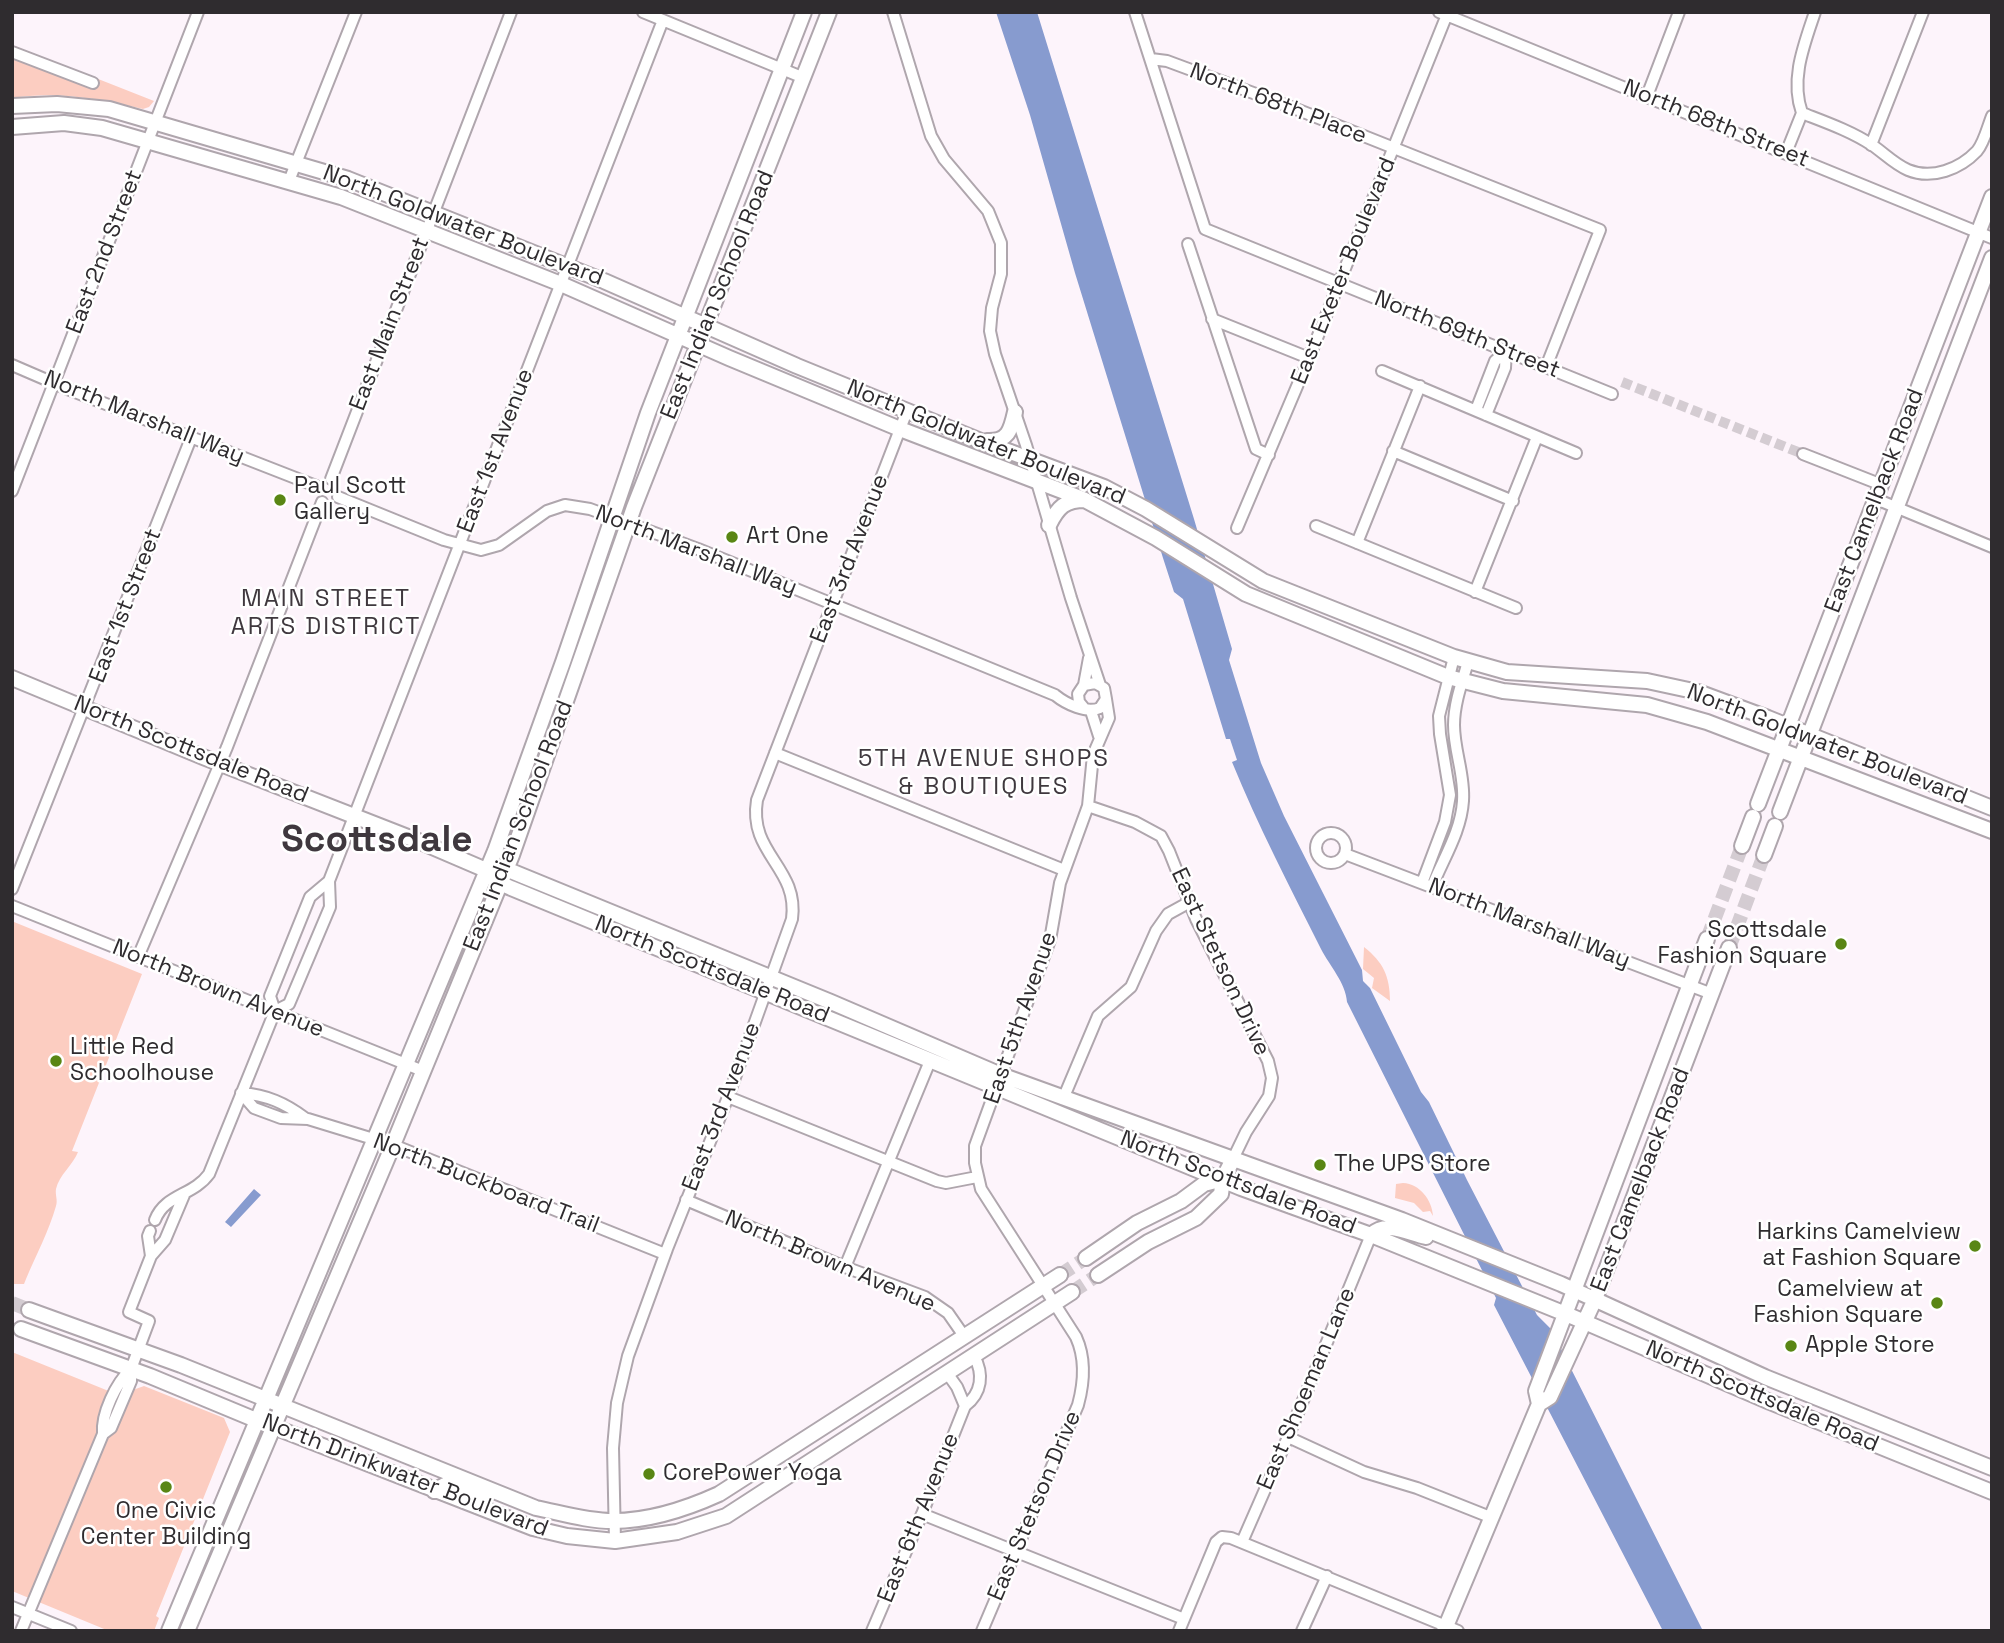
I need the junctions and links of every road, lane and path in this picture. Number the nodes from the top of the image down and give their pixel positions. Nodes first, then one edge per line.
1 (198, 12) edge
2 (356, 12) edge
3 (511, 12) edge
4 (643, 12) edge
5 (804, 12) edge
6 (829, 12) edge
7 (893, 12) edge
8 (1136, 12) edge
9 (1679, 12) edge
10 (1815, 12) edge
11 (1923, 12) edge
12 (1444, 13) edge
13 (663, 20) junction
14 (12, 52) edge
15 (1151, 59) junction
16 (781, 69) junction
17 (804, 78) junction
18 (93, 83) dead end
19 (1647, 96) junction
20 (12, 106) edge
21 (1802, 113) junction
22 (1992, 116) edge
23 (155, 122) junction
24 (12, 127) edge
25 (149, 140) junction
26 (1871, 145) junction
27 (1393, 148) junction
28 (1786, 153) junction
29 (296, 163) junction
30 (289, 181) junction
31 (1992, 197) edge
32 (433, 213) junction
33 (427, 230) junction
34 (1985, 235) edge
35 (1188, 244) dead end
36 (1992, 258) edge
37 (568, 265) junction
38 (1339, 283) junction
39 (561, 284) junction
40 (685, 316) junction
41 (1212, 319) junction
42 (707, 326) junction
43 (677, 335) junction
44 (699, 345) junction
45 (1506, 351) junction
46 (1309, 358) junction
47 (12, 365) edge
48 (1546, 367) junction
49 (1382, 371) dead end
50 (54, 383) junction
51 (1420, 386) junction
52 (1612, 394) tunnel mouth
53 (907, 411) junction
54 (1015, 412) junction
55 (1481, 412) junction
56 (900, 429) junction
57 (1537, 437) junction
58 (191, 438) junction
59 (981, 441) junction
60 (1393, 451) junction
61 (1576, 453) dead end
62 (1269, 454) junction
63 (1803, 454) tunnel mouth
64 (1031, 460) junction
65 (331, 480) junction
66 (1037, 482) junction
67 (1882, 485) junction
68 (316, 486) junction
69 (12, 491) edge
70 (338, 497) junction
71 (1876, 499) junction
72 (1086, 500) junction
73 (1513, 500) junction
74 (322, 502) junction
75 (1896, 508) junction
76 (612, 516) junction
77 (629, 522) junction
78 (1049, 525) junction
79 (1316, 526) dead end
80 (1237, 528) dead end
81 (1357, 543) junction
82 (460, 546) junction
83 (1992, 547) edge
84 (1475, 592) junction
85 (832, 604) junction
86 (1516, 608) dead end
87 (1454, 657) junction
88 (1089, 658) junction
89 (1468, 662) junction
90 (12, 678) edge
91 (1455, 679) junction
92 (1100, 685) junction
93 (1082, 687) junction
94 (1055, 695) junction
95 (1106, 699) junction
96 (85, 709) junction
97 (1087, 709) junction
98 (543, 717) junction
99 (560, 722) junction
100 (1788, 726) junction
101 (1810, 735) junction
102 (1099, 736) junction
103 (1779, 749) junction
104 (775, 753) junction
105 (1801, 758) junction
106 (220, 763) junction
107 (1902, 796) junction
108 (1088, 806) junction
109 (1985, 806) edge
110 (354, 815) junction
111 (1955, 817) junction
112 (1992, 819) edge
113 (1992, 831) edge
114 (1742, 846) tunnel mouth
115 (1345, 854) dead end
116 (1764, 855) tunnel mouth
117 (486, 870) junction
118 (1064, 870) junction
119 (503, 876) junction
120 (328, 881) junction
121 (1427, 885) junction
122 (12, 889) edge
123 (1188, 903) junction
124 (12, 906) edge
125 (1707, 940) tunnel mouth
126 (1729, 948) tunnel mouth
127 (138, 957) junction
128 (771, 977) junction
129 (1690, 985) junction
130 (766, 992) junction
131 (1712, 994) junction
132 (275, 1011) junction
133 (930, 1061) junction
134 (406, 1063) junction
135 (423, 1071) junction
136 (999, 1082) junction
137 (241, 1093) junction
138 (727, 1097) junction
139 (1063, 1099) junction
140 (373, 1140) junction
141 (393, 1145) junction
142 (1233, 1159) junction
143 (888, 1162) junction
144 (977, 1177) junction
145 (1223, 1179) junction
146 (184, 1195) junction
147 (686, 1200) junction
148 (155, 1220) dead end
149 (150, 1231) dead end
150 (1371, 1235) junction
151 (1448, 1238) junction
152 (665, 1254) junction
153 (151, 1255) junction
154 (1086, 1258) tunnel mouth
155 (845, 1267) junction
156 (1060, 1275) tunnel mouth
157 (1098, 1275) tunnel mouth
158 (1044, 1285) junction
159 (1574, 1290) junction
160 (1072, 1292) tunnel mouth
161 (1595, 1299) junction
162 (1056, 1303) junction
163 (29, 1310) tunnel mouth
164 (1563, 1320) junction
165 (1585, 1322) junction
166 (21, 1328) dead end
167 (964, 1336) junction
168 (137, 1348) junction
169 (974, 1356) junction
170 (131, 1369) junction
171 (947, 1374) junction
172 (266, 1399) junction
173 (1539, 1404) junction
174 (282, 1405) junction
175 (965, 1406) junction
176 (256, 1420) junction
177 (273, 1427) junction
178 (1288, 1437) junction
179 (1992, 1468) edge
180 (434, 1491) junction
181 (1992, 1492) edge
182 (498, 1493) junction
183 (922, 1514) junction
184 (1490, 1517) junction
185 (615, 1521) junction
186 (615, 1541) junction
187 (1242, 1542) junction
188 (1015, 1553) junction
189 (1326, 1576) junction
190 (12, 1607) edge
191 (29, 1614) junction
192 (1184, 1619) junction
193 (1304, 1626) edge
194 (1449, 1629) edge
195 (21, 1631) edge
196 (71, 1631) edge
197 (169, 1631) edge
198 (187, 1631) edge
199 (872, 1631) edge
200 (982, 1631) edge
201 (1180, 1631) edge

1 - 23 street, East 2nd Street
2 - 29 street
3 - 32 street, East Main Street
4 - 13 street
5 - 16 main road, East Indian School Road
6 - 17 main road, East Indian School Road
7 - 54 street
8 - 15 street
9 - 19 street
10 - 21 street
11 - 26 street
12 - 19 street, North 68th Street
12 - 27 street, East Exeter Boulevard
13 - 16 street
13 - 37 street, East 1st Avenue
14 - 18 street
15 - 27 street, North 68th Place
15 - 38 street, North 69th Street
16 - 17 street
16 - 40 main road, East Indian School Road
17 - 42 main road, East Indian School Road
19 - 28 street, North 68th Street
20 - 23 main road, North Goldwater Boulevard
21 - 26 street
21 - 28 street
22 - 26 street
23 - 25 street, East 2nd Street
23 - 29 main road, North Goldwater Boulevard
24 - 25 main road, North Goldwater Boulevard
25 - 30 main road, North Goldwater Boulevard
25 - 50 street, East 2nd Street
27 - 38 street, East Exeter Boulevard
27 - 48 street, North 68th Place
28 - 34 street, North 68th Street
29 - 30 street
29 - 32 main road, North Goldwater Boulevard
30 - 33 main road, North Goldwater Boulevard
31 - 34 main road, East Camelback Road
32 - 33 street, East Main Street
32 - 37 main road, North Goldwater Boulevard
33 - 39 main road, North Goldwater Boulevard
33 - 65 street, East Main Street
34 - 67 main road, East Camelback Road
35 - 41 street
36 - 75 main road, East Camelback Road
37 - 39 street, East 1st Avenue
37 - 40 main road, North Goldwater Boulevard
38 - 45 street, North 69th Street
38 - 46 street, East Exeter Boulevard
39 - 43 main road, North Goldwater Boulevard
39 - 82 street, East 1st Avenue
40 - 42 main road, North Goldwater Boulevard
40 - 43 main road, East Indian School Road
41 - 46 street
41 - 62 street
42 - 44 main road, East Indian School Road
42 - 53 main road, North Goldwater Boulevard
43 - 44 main road, North Goldwater Boulevard
43 - 76 main road, East Indian School Road
44 - 56 main road, North Goldwater Boulevard
44 - 77 main road, East Indian School Road
45 - 48 street, North 69th Street
45 - 55 street
46 - 62 street, East Exeter Boulevard
47 - 50 street, North Marshall Way
48 - 52 street, North 69th Street
49 - 51 street
50 - 58 street, North Marshall Way
50 - 69 street, East 2nd Street
51 - 55 street
51 - 60 street
53 - 56 street, East 3rd Avenue
53 - 59 main road, North Goldwater Boulevard
54 - 59 main road
54 - 64 street
55 - 57 street
56 - 66 main road, North Goldwater Boulevard
56 - 85 street, East 3rd Avenue
57 - 61 street
57 - 73 street
58 - 68 street, North Marshall Way
58 - 96 street, East 1st Street
59 - 64 main road, North Goldwater Boulevard
60 - 73 street
60 - 81 street
62 - 80 street, East Exeter Boulevard
63 - 67 street
64 - 66 street
64 - 87 main road, North Goldwater Boulevard
65 - 68 street
65 - 70 street
66 - 72 main road, North Goldwater Boulevard
66 - 78 street
67 - 71 main road, East Camelback Road
68 - 74 street
70 - 74 street
70 - 82 street, North Marshall Way
71 - 75 street
71 - 100 main road, East Camelback Road
72 - 78 main road
72 - 91 main road, North Goldwater Boulevard
73 - 84 street
74 - 106 street
75 - 83 street
75 - 101 main road, East Camelback Road
76 - 77 street, North Marshall Way
76 - 82 street, North Marshall Way
76 - 98 main road, East Indian School Road
77 - 85 street, North Marshall Way
77 - 99 main road, East Indian School Road
78 - 88 street
79 - 81 street
81 - 84 street
82 - 110 street, East 1st Avenue
84 - 86 street
85 - 94 street, North Marshall Way
85 - 104 street, East 3rd Avenue
87 - 89 main road, North Goldwater Boulevard
87 - 91 street
88 - 92 street
88 - 93 street
89 - 91 street
89 - 100 main road, North Goldwater Boulevard
90 - 96 main road, North Scottsdale Road
91 - 103 main road, North Goldwater Boulevard
91 - 121 street
92 - 93 street
92 - 95 street
93 - 94 street
93 - 97 street
94 - 97 street, North Marshall Way
95 - 97 street
95 - 102 street, East 5th Avenue
96 - 106 main road, North Scottsdale Road
96 - 122 street, East 1st Street
97 - 102 street
98 - 99 main road
98 - 117 main road, East Indian School Road
99 - 119 main road, East Indian School Road
100 - 101 main road, North Goldwater Boulevard
100 - 103 main road, East Camelback Road
101 - 105 main road, East Camelback Road
101 - 109 main road, North Goldwater Boulevard
102 - 108 street, East 5th Avenue
103 - 105 main road, North Goldwater Boulevard
103 - 114 main road, East Camelback Road
104 - 118 street
104 - 128 street, East 3rd Avenue
105 - 107 main road, North Goldwater Boulevard
105 - 116 main road, East Camelback Road
106 - 110 main road, North Scottsdale Road
106 - 127 street
107 - 109 main road
107 - 111 main road, North Goldwater Boulevard
108 - 118 street, East 5th Avenue
108 - 123 street, East Stetson Drive
110 - 117 main road, North Scottsdale Road
110 - 120 street, East 1st Avenue
111 - 112 main road
111 - 113 main road, North Goldwater Boulevard
115 - 121 street, North Marshall Way
117 - 119 main road, North Scottsdale Road
117 - 134 main road, East Indian School Road
118 - 136 street, East 5th Avenue
119 - 128 main road, North Scottsdale Road
119 - 130 main road, North Scottsdale Road
119 - 135 main road, East Indian School Road
120 - 132 street, East 1st Avenue
120 - 132 street, East 1st Avenue
121 - 129 street, North Marshall Way
123 - 139 street
123 - 142 street, East Stetson Drive
124 - 127 street, North Brown Avenue
125 - 129 main road, East Camelback Road
126 - 131 main road, East Camelback Road
127 - 132 street, North Brown Avenue
128 - 130 street, East 3rd Avenue
128 - 136 main road, North Scottsdale Road
129 - 131 street, North Marshall Way
129 - 159 main road, East Camelback Road
130 - 133 main road, North Scottsdale Road
130 - 138 street, East 3rd Avenue
131 - 161 main road, East Camelback Road
132 - 134 street, North Brown Avenue
132 - 137 street, East 1st Avenue
133 - 136 main road, North Scottsdale Road
133 - 143 street
134 - 135 street, North Brown Avenue
134 - 140 main road, East Indian School Road
135 - 141 main road, East Indian School Road
136 - 139 main road, North Scottsdale Road
136 - 144 street, East 5th Avenue
136 - 145 main road, North Scottsdale Road
137 - 140 street, North Buckboard Trail
137 - 146 street, East 1st Avenue
138 - 143 street
138 - 147 street, East 3rd Avenue
139 - 142 main road, North Scottsdale Road
140 - 141 street, North Buckboard Trail
140 - 172 main road, East Indian School Road
141 - 152 street, North Buckboard Trail
141 - 174 main road, East Indian School Road
142 - 145 main road
142 - 151 main road, North Scottsdale Road
143 - 144 street
143 - 155 street
144 - 158 street, East 5th Avenue
145 - 150 main road, North Scottsdale Road
145 - 154 main road
145 - 157 main road
146 - 148 street, East 1st Avenue
146 - 153 street, East 1st Avenue
147 - 152 street, East 3rd Avenue
147 - 155 street, North Brown Avenue
149 - 153 street, East 1st Avenue
150 - 151 main road
150 - 164 main road, North Scottsdale Road
150 - 178 street, East Shoeman Lane
151 - 159 main road, North Scottsdale Road
152 - 185 street, East 3rd Avenue
153 - 168 street, East 1st Avenue
155 - 167 street, North Brown Avenue
156 - 158 main road, North Drinkwater Boulevard
158 - 162 street, East Stetson Drive
158 - 167 main road, North Drinkwater Boulevard
159 - 161 main road, North Scottsdale Road
159 - 164 main road, East Camelback Road
160 - 162 main road, North Drinkwater Boulevard
161 - 165 main road, East Camelback Road
161 - 179 main road, North Scottsdale Road
162 - 169 main road, North Drinkwater Boulevard
162 - 188 street, East Stetson Drive
163 - 168 main road, North Drinkwater Boulevard
164 - 165 main road, North Scottsdale Road
164 - 173 main road, East Camelback Road
165 - 173 main road, East Camelback Road
165 - 181 main road, North Scottsdale Road
166 - 170 main road, North Drinkwater Boulevard
167 - 185 main road, North Drinkwater Boulevard
168 - 170 street, East 1st Avenue
168 - 172 main road, North Drinkwater Boulevard
169 - 171 main road, North Drinkwater Boulevard
169 - 175 street, East 6th Avenue
170 - 176 main road, North Drinkwater Boulevard
170 - 191 street, East 1st Avenue
171 - 175 street, East 6th Avenue
171 - 186 main road, North Drinkwater Boulevard
172 - 174 main road, North Drinkwater Boulevard
172 - 176 main road, East Indian School Road
173 - 184 main road, East Camelback Road
174 - 177 main road, East Indian School Road
174 - 182 main road, North Drinkwater Boulevard
175 - 183 street, East 6th Avenue
176 - 177 main road, North Drinkwater Boulevard
176 - 197 main road, East Indian School Road
177 - 180 main road, North Drinkwater Boulevard
177 - 198 main road, East Indian School Road
178 - 184 street
178 - 187 street, East Shoeman Lane
180 - 182 main road
180 - 186 main road, North Drinkwater Boulevard
182 - 185 main road, North Drinkwater Boulevard
183 - 188 street
183 - 199 street, East 6th Avenue
184 - 194 main road, East Camelback Road
185 - 186 street, East 3rd Avenue
187 - 189 street
187 - 192 street
188 - 192 street
188 - 200 street, East Stetson Drive
189 - 193 street
189 - 194 street
190 - 191 street
191 - 195 street, East 1st Avenue
191 - 196 street
192 - 201 street

